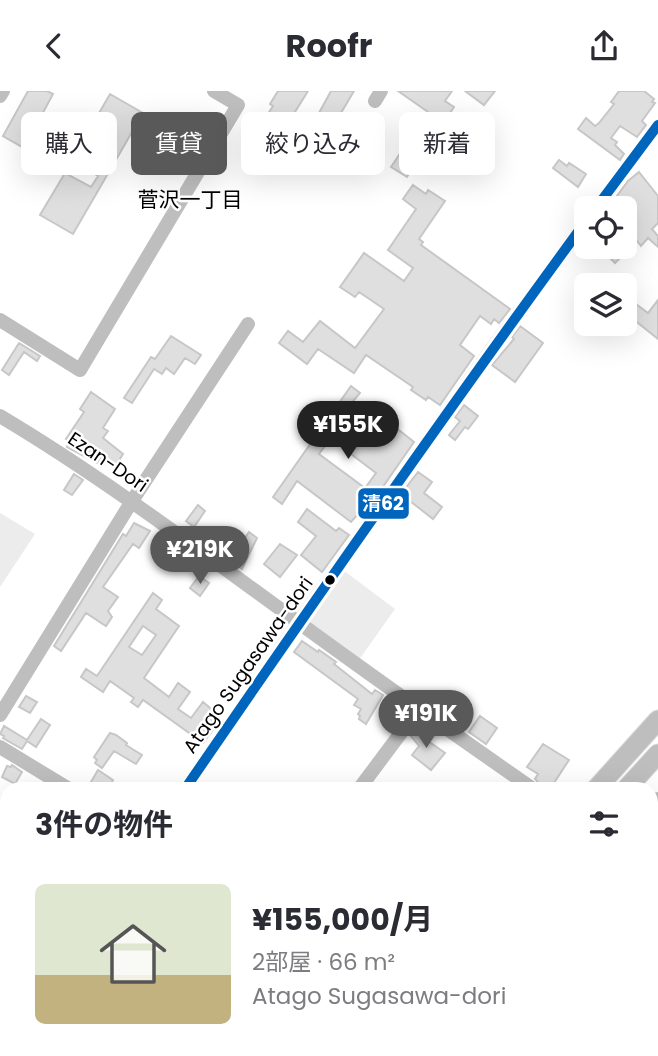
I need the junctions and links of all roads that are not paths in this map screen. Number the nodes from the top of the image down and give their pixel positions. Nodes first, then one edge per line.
1 (3, 91) edge
2 (214, 91) edge
3 (0, 96) edge
4 (658, 125) edge
5 (605, 196) edge
6 (574, 237) edge
7 (0, 320) edge
8 (248, 324) dead end
9 (0, 417) edge
10 (132, 501) junction
11 (299, 622) junction
12 (418, 709) junction
13 (0, 715) edge
14 (658, 720) edge
15 (0, 747) edge
16 (658, 754) edge
17 (58, 782) edge
18 (190, 782) edge
19 (364, 782) edge
20 (523, 782) edge
21 (602, 782) edge
22 (632, 782) edge

1 - 3 street
2 - 7 street
4 - 5 street
6 - 11 street, Atago Sugasawa-dori
8 - 10 street
9 - 10 street, Ezan-Dori
10 - 11 street, Ezan-Dori
10 - 13 street
11 - 12 street, Ezan-Dori
11 - 18 street, Atago Sugasawa-dori
12 - 19 street
12 - 20 street, Ezan-Dori
14 - 21 highway
15 - 17 street
16 - 22 highway

